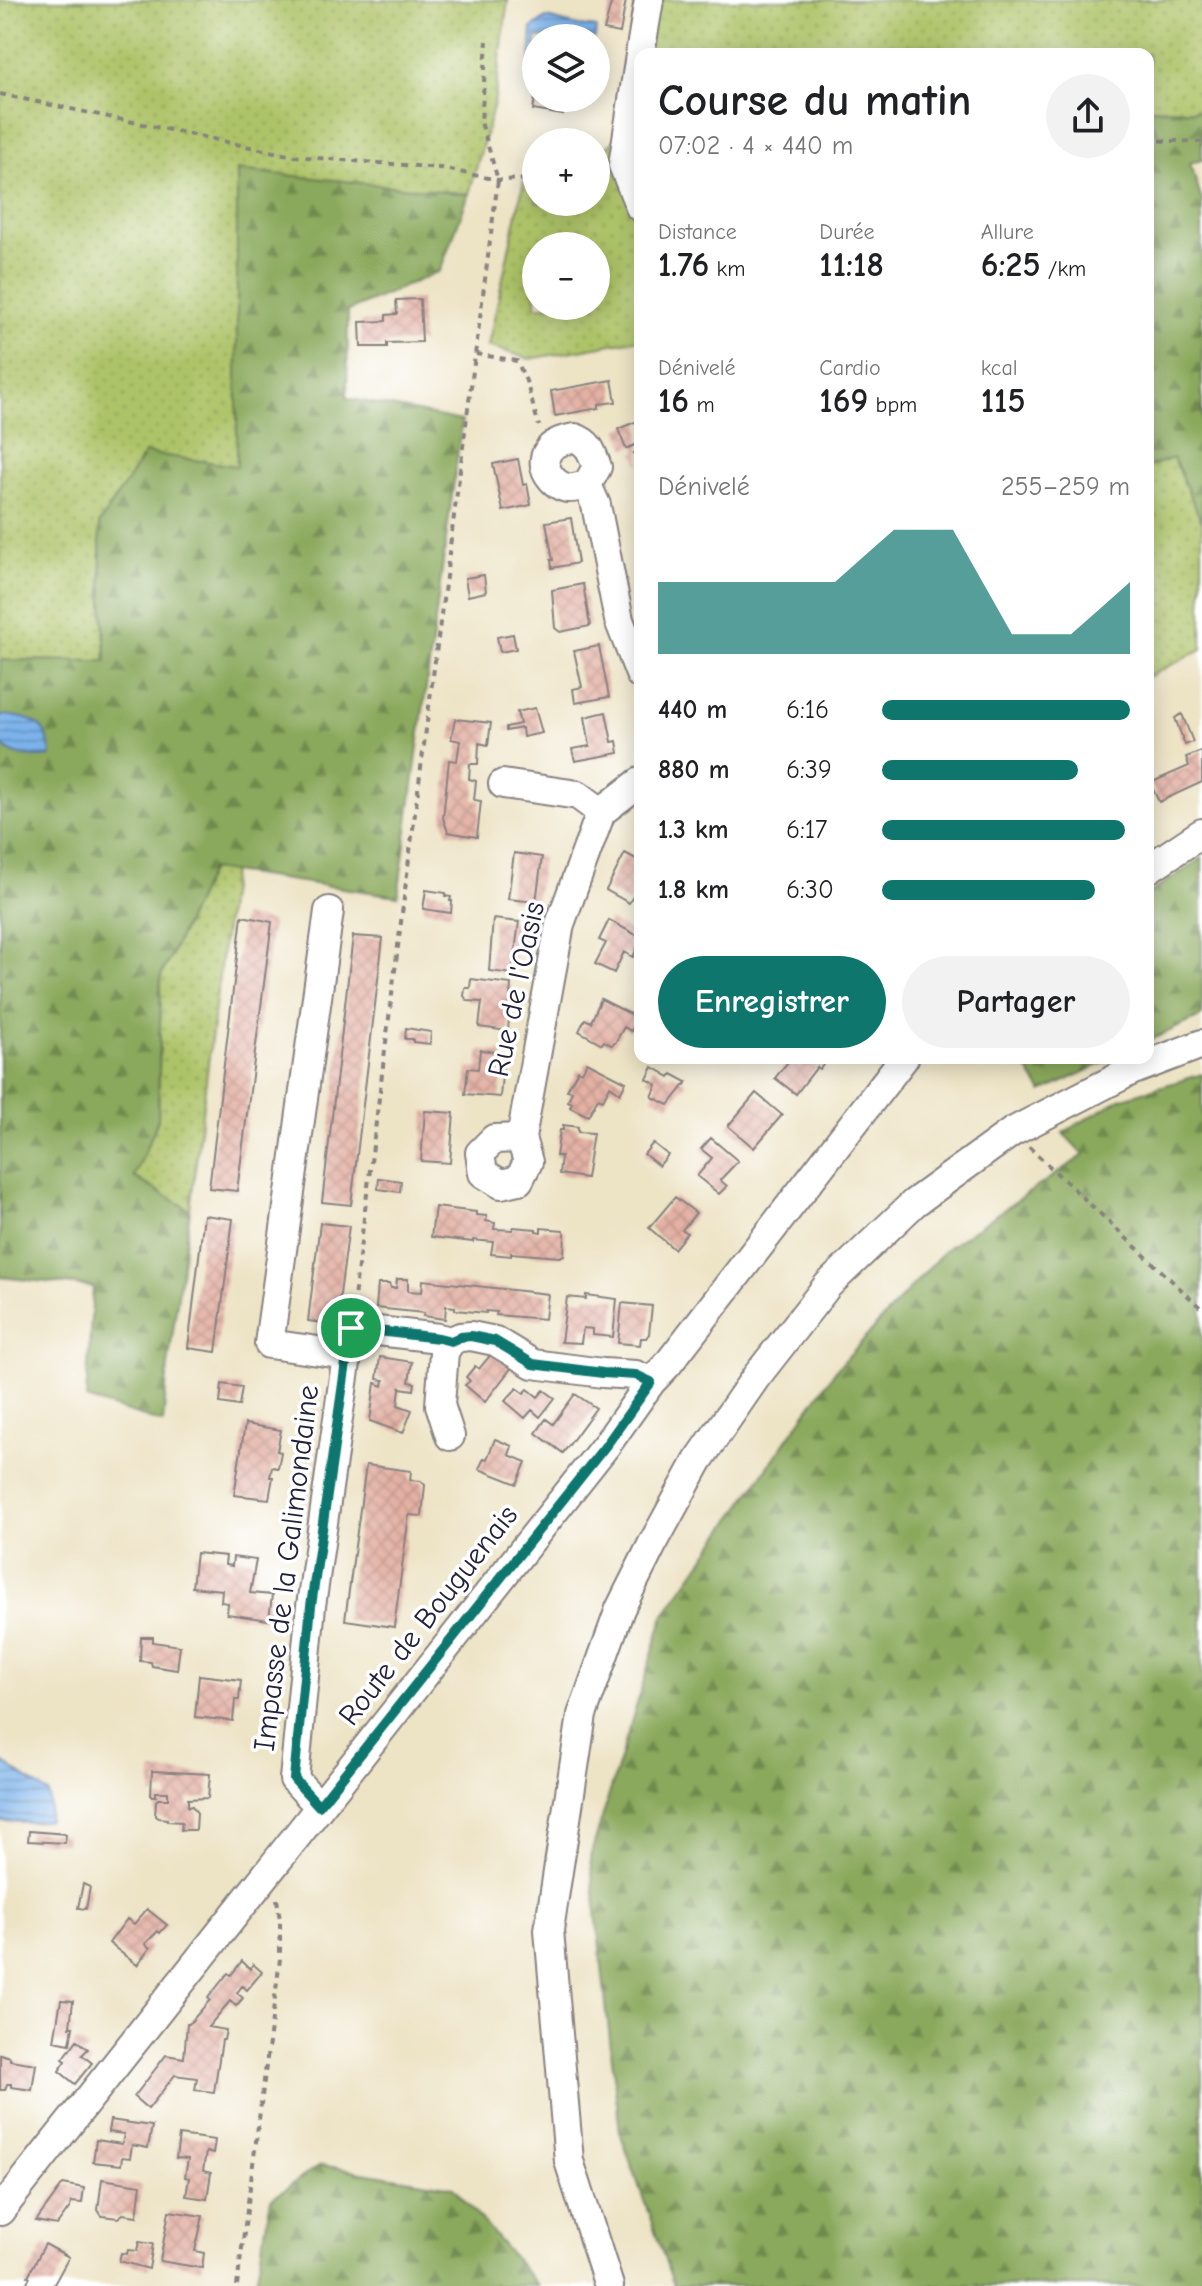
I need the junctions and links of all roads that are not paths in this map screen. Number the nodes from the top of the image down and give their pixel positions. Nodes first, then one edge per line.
1 (649, 0) edge
2 (641, 48) edge
3 (634, 94) edge
4 (634, 192) edge
5 (587, 485) junction
6 (634, 659) edge
7 (503, 784) dead end
8 (634, 787) edge
9 (601, 812) junction
10 (1202, 833) edge
11 (1154, 865) edge
12 (329, 911) dead end
13 (1202, 1044) edge
14 (1154, 1062) edge
15 (899, 1064) edge
16 (1149, 1064) edge
17 (521, 1138) dead end
18 (451, 1341) junction
19 (349, 1342) junction
20 (651, 1382) junction
21 (450, 1436) dead end
22 (319, 1806) junction
23 (0, 2211) edge
24 (609, 2286) edge

1 - 2 street
3 - 4 street
5 - 5 street
5 - 6 street
7 - 9 street
8 - 9 street
9 - 17 street, Rue de l'Oasis
10 - 11 street
12 - 19 street
13 - 14 street
15 - 20 street, Route de Bouguenais
16 - 24 street
18 - 19 street
18 - 20 street
18 - 21 street
19 - 22 street, Impasse de la Galimondaine
20 - 22 street, Route de Bouguenais
22 - 23 street, Route de Bouguenais

